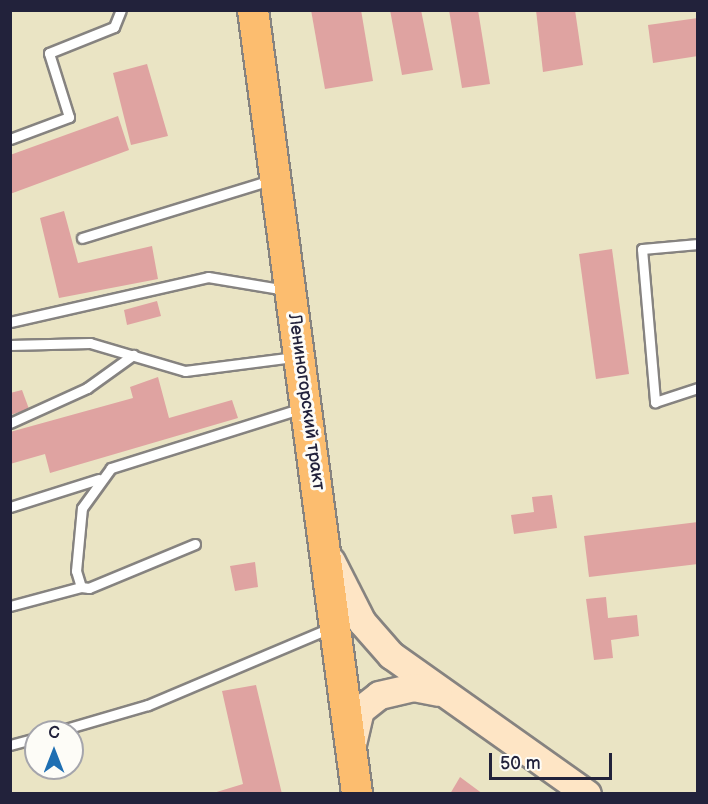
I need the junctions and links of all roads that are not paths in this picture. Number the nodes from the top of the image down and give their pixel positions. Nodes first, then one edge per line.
1 (121, 10) edge
2 (253, 10) edge
3 (10, 139) edge
4 (276, 178) junction
5 (82, 238) dead end
6 (698, 244) edge
7 (291, 291) junction
8 (10, 322) edge
9 (10, 345) edge
10 (134, 355) junction
11 (300, 356) junction
12 (698, 388) edge
13 (307, 407) junction
14 (10, 423) edge
15 (99, 479) junction
16 (10, 507) edge
17 (324, 537) junction
18 (195, 544) dead end
19 (81, 587) junction
20 (10, 606) edge
21 (335, 626) junction
22 (453, 699) junction
23 (84, 724) edge
24 (351, 752) junction
25 (357, 794) edge
26 (588, 794) edge

1 - 3 lane
2 - 4 main road, Лениногорский тракт
4 - 5 lane
4 - 7 main road, Лениногорский тракт
6 - 12 lane
7 - 8 lane
7 - 11 main road, Лениногорский тракт
9 - 10 lane
10 - 11 lane
10 - 14 lane
11 - 13 main road, Лениногорский тракт
13 - 15 lane
13 - 17 main road, Лениногорский тракт
15 - 16 lane
15 - 19 lane
17 - 21 main road, Лениногорский тракт
17 - 22 street
18 - 19 lane
19 - 20 lane
21 - 23 lane
21 - 24 main road, Лениногорский тракт
22 - 24 street
22 - 26 street
24 - 25 main road, Лениногорский тракт

